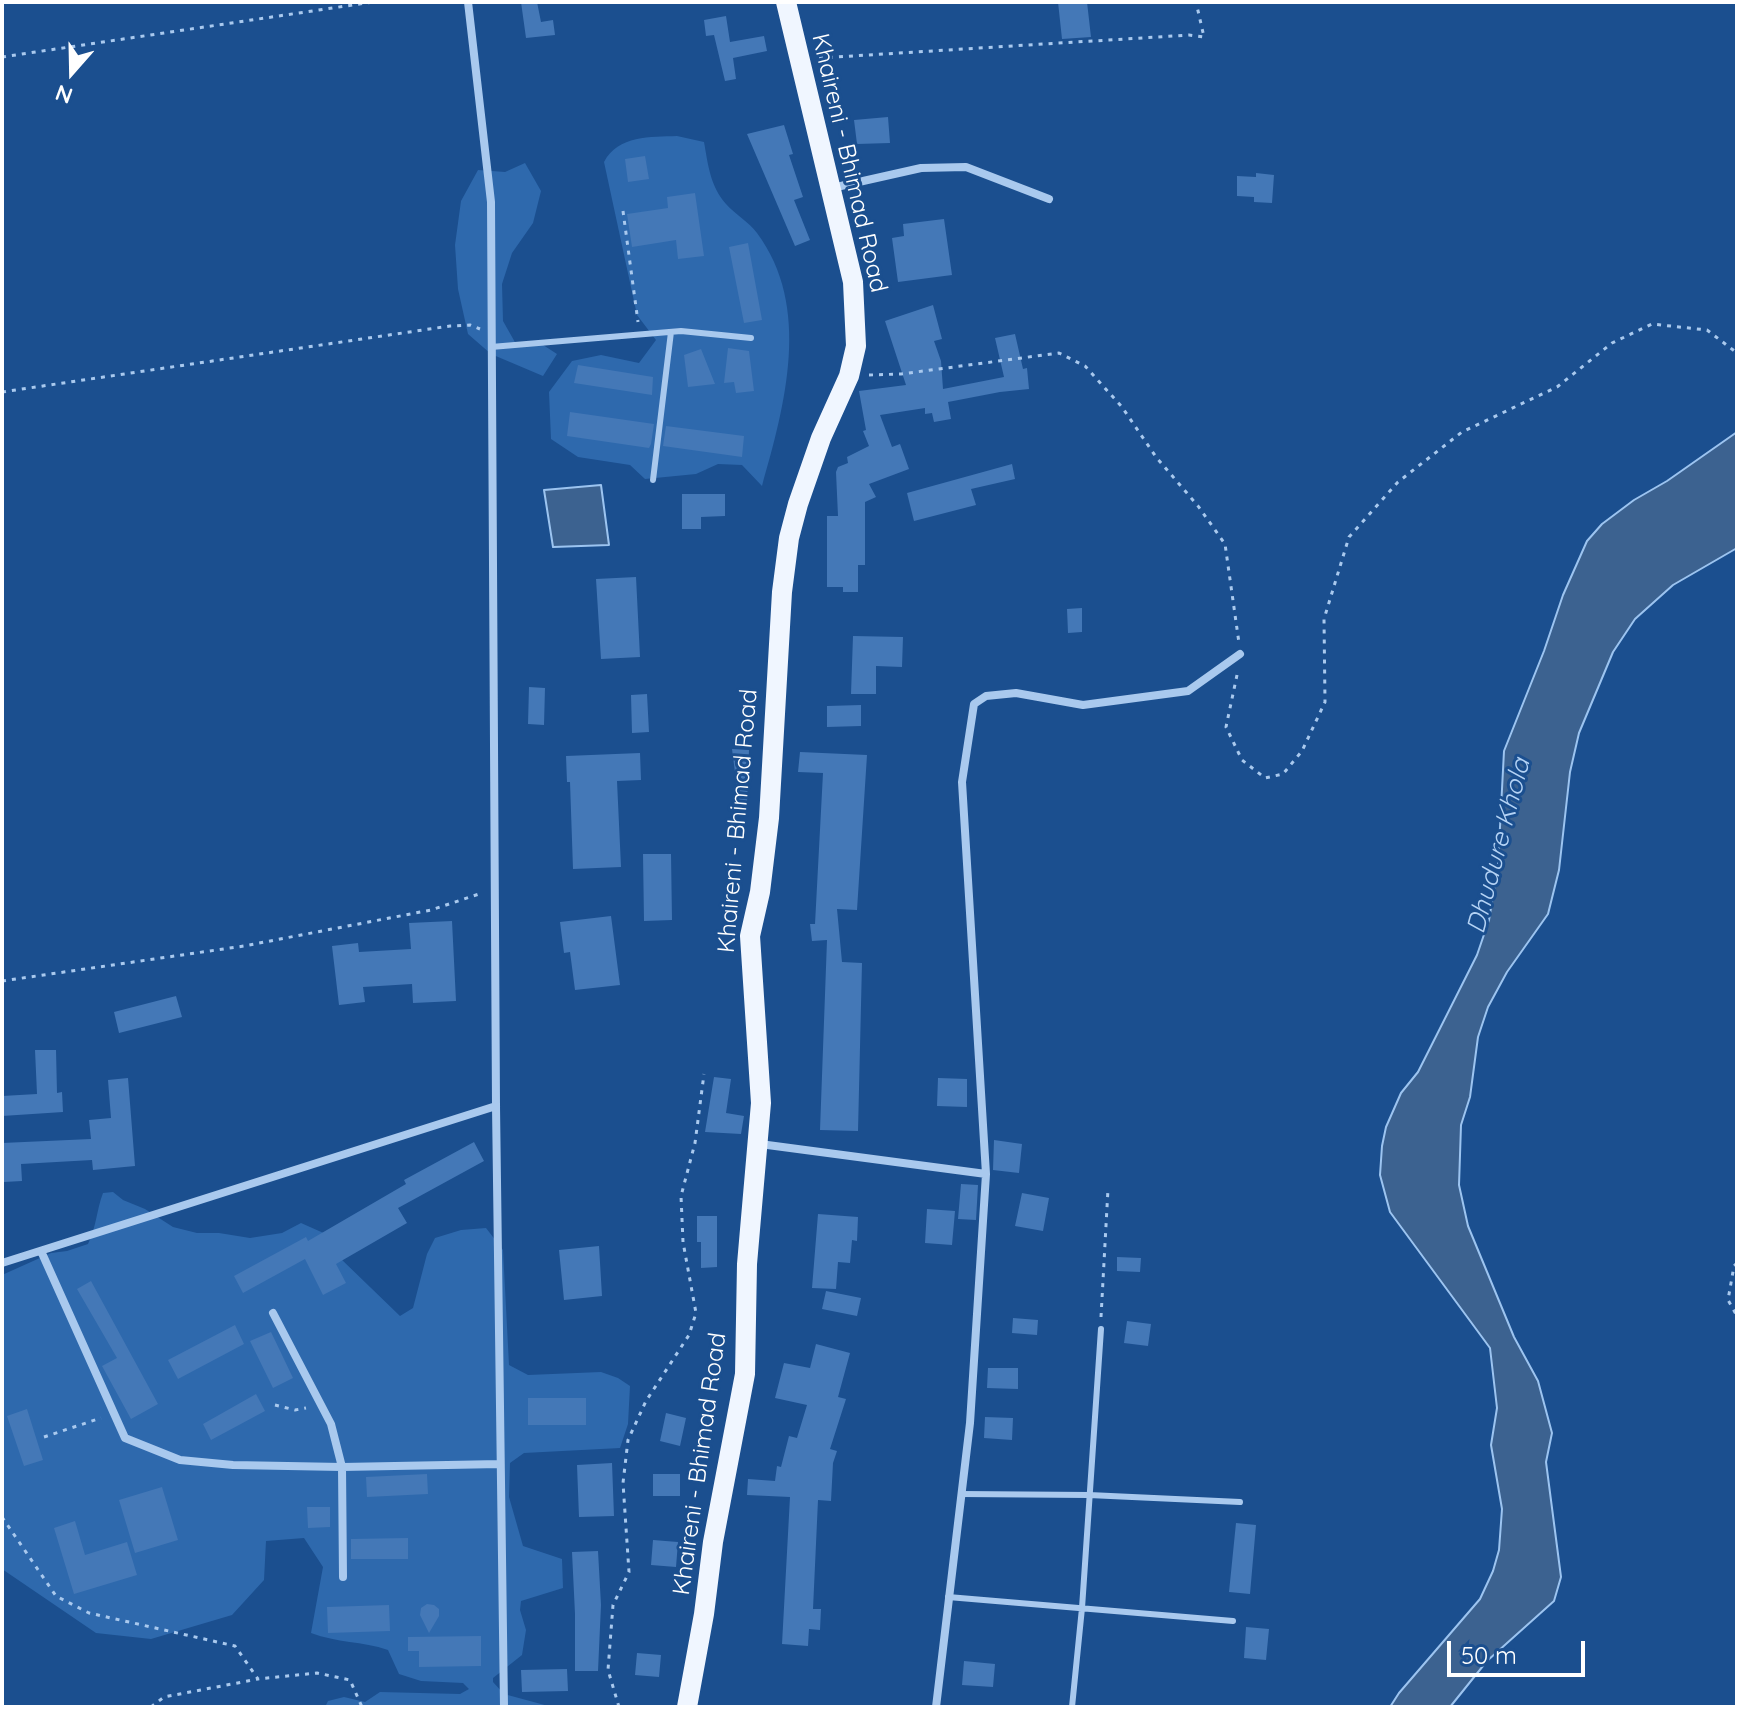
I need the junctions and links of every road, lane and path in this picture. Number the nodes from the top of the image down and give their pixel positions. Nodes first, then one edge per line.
1 (373, 2) edge
2 (468, 2) edge
3 (786, 2) edge
4 (1196, 2) edge
5 (2, 57) edge
6 (800, 60) junction
7 (831, 188) junction
8 (1049, 199) dead end
9 (623, 211) dead end
10 (671, 332) junction
11 (491, 333) junction
12 (640, 334) junction
13 (751, 338) dead end
14 (491, 347) junction
15 (1737, 353) edge
16 (849, 376) junction
17 (2, 392) edge
18 (653, 480) dead end
19 (1240, 654) junction
20 (494, 889) junction
21 (2, 981) edge
22 (704, 1074) dead end
23 (496, 1106) junction
24 (759, 1144) junction
25 (986, 1174) junction
26 (1108, 1189) dead end
27 (41, 1251) junction
28 (2, 1263) edge
29 (1737, 1263) edge
30 (273, 1313) dead end
31 (1737, 1316) edge
32 (1101, 1329) joint
33 (275, 1405) dead end
34 (321, 1405) junction
35 (114, 1413) junction
36 (44, 1437) dead end
37 (500, 1464) junction
38 (342, 1467) junction
39 (961, 1494) junction
40 (1089, 1495) junction
41 (1240, 1502) dead end
42 (2, 1517) edge
43 (343, 1577) dead end
44 (948, 1597) junction
45 (1082, 1608) junction
46 (1233, 1621) dead end
47 (258, 1679) junction
48 (151, 1707) edge
49 (362, 1707) edge
50 (504, 1707) edge
51 (619, 1707) edge
52 (687, 1707) edge
53 (936, 1707) edge
54 (1072, 1707) edge

1 - 5 path
2 - 11 street
3 - 6 main road, Khaireni - Bhimad Road
4 - 6 path
6 - 7 main road, Khaireni - Bhimad Road
7 - 8 street
7 - 16 main road, Khaireni - Bhimad Road
9 - 12 path
10 - 12 lane
10 - 13 lane
10 - 18 lane
11 - 14 street
11 - 17 path
12 - 14 lane
14 - 20 street
15 - 19 path
16 - 19 path
16 - 24 main road, Khaireni - Bhimad Road
19 - 25 street
20 - 21 path
20 - 23 street
22 - 51 path
23 - 27 street
23 - 37 street
24 - 25 street
24 - 52 main road, Khaireni - Bhimad Road
25 - 39 street
26 - 32 path
27 - 28 street
27 - 35 street
29 - 31 path
30 - 34 street
32 - 40 lane
33 - 34 path
34 - 38 street
35 - 36 path
35 - 38 street
37 - 38 street
37 - 50 street
38 - 43 street
39 - 40 lane
39 - 44 street
40 - 41 lane
40 - 45 lane
42 - 47 path
44 - 45 lane
44 - 53 street
45 - 46 lane
45 - 54 lane
47 - 48 path
47 - 49 path

